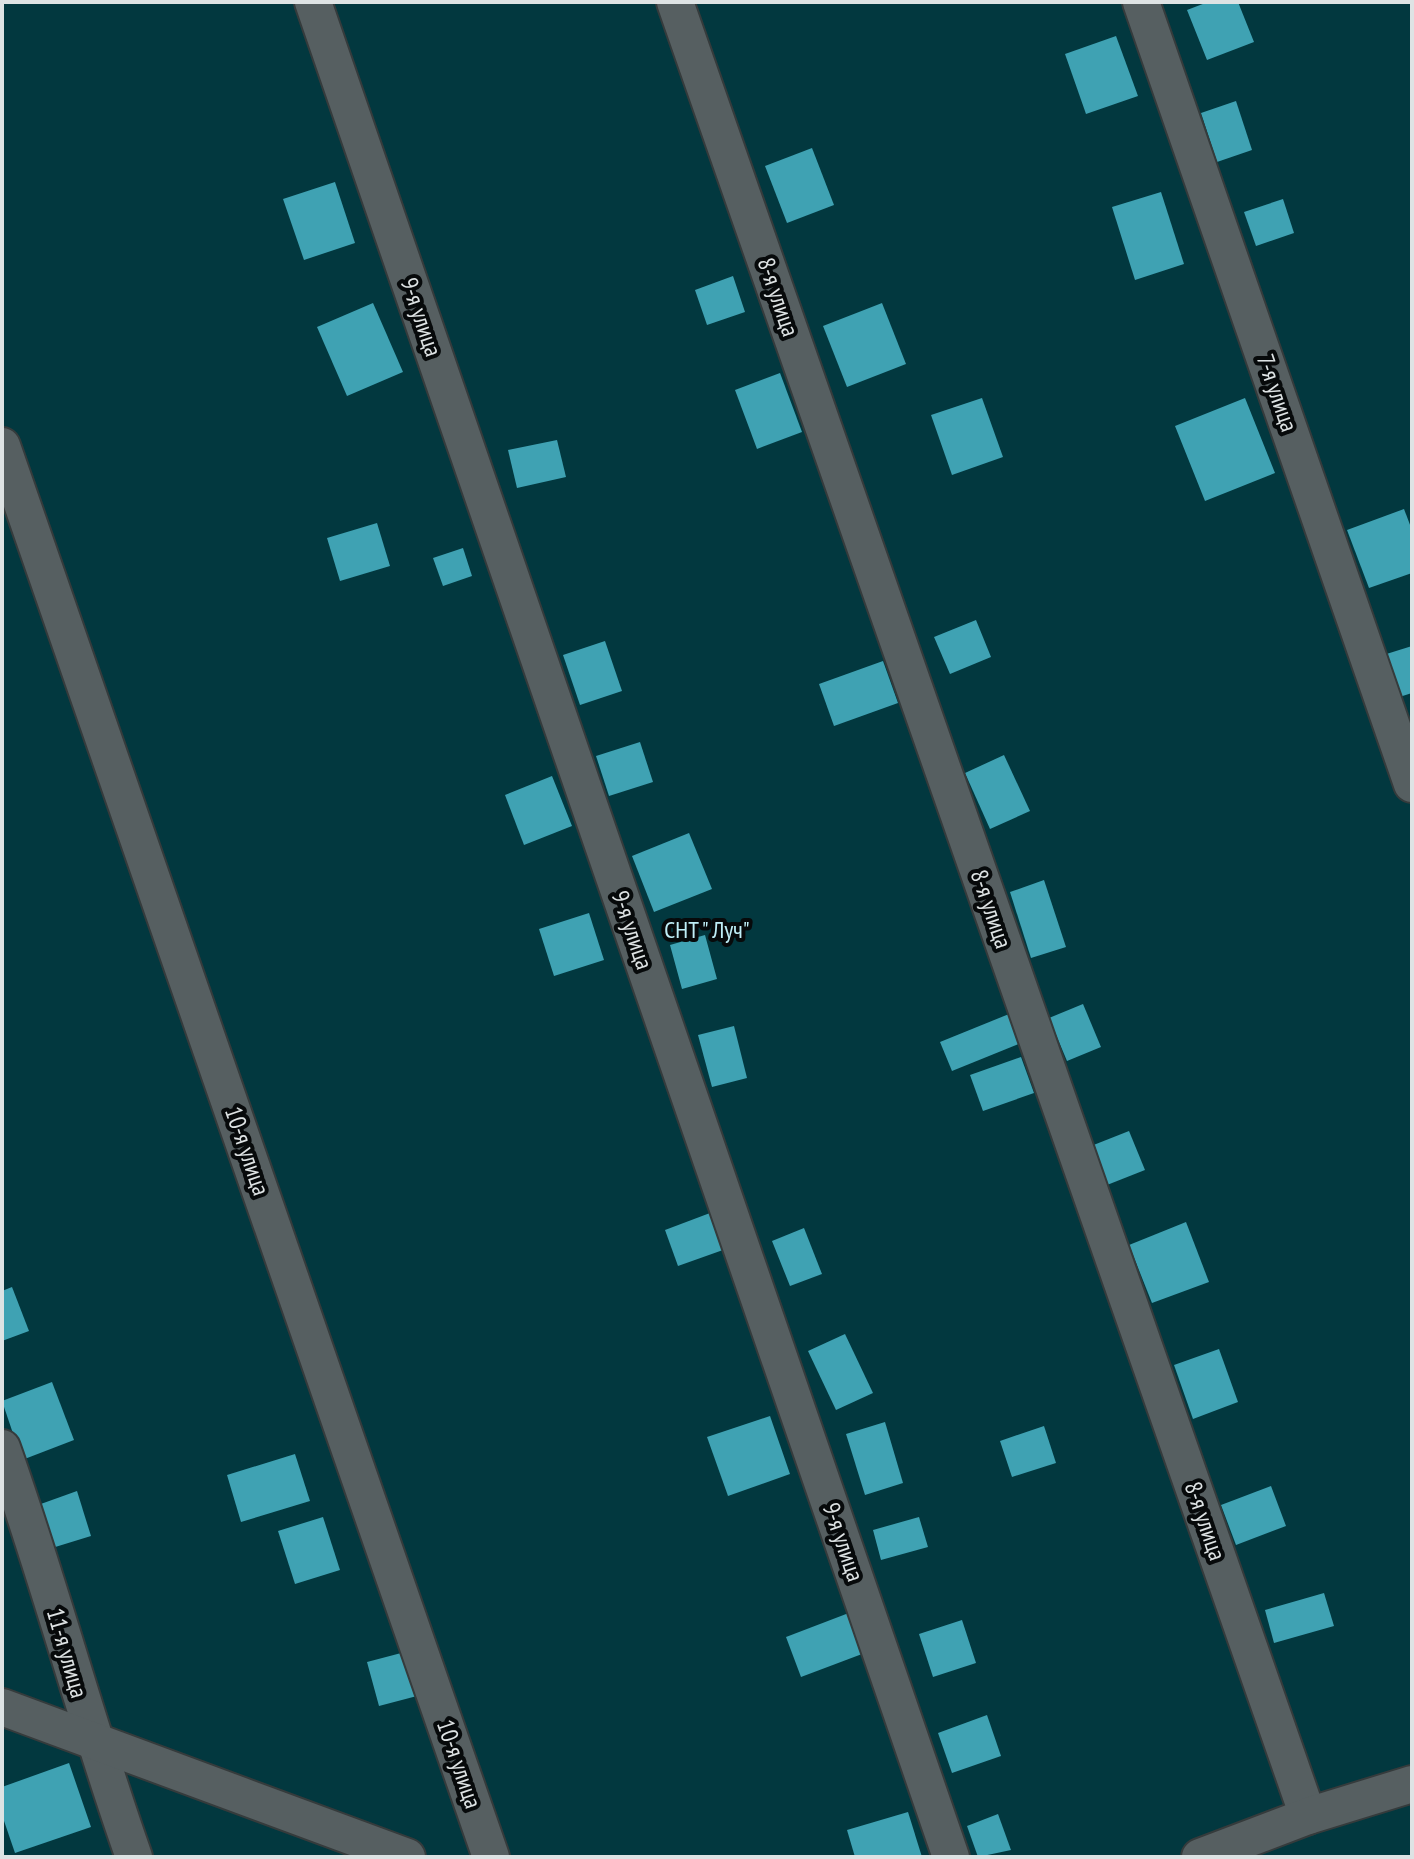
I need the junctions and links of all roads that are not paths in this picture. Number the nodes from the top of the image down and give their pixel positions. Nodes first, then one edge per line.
1 (313, 2) edge
2 (675, 2) edge
3 (1141, 2) edge
4 (2, 446) edge
5 (1412, 784) edge
6 (2, 1448) edge
7 (2, 1707) edge
8 (91, 1737) junction
9 (1412, 1784) edge
10 (1308, 1816) junction
11 (134, 1857) edge
12 (407, 1857) edge
13 (491, 1857) edge
14 (951, 1857) edge
15 (1200, 1857) edge

1 - 14 street, 9-я улица
2 - 10 street, 8-я улица
3 - 5 street, 7-я улица
4 - 13 street, 10-я улица
6 - 8 street, 11-я улица
7 - 8 street
8 - 11 street, 11-я улица
8 - 12 street
9 - 10 street
10 - 15 street

